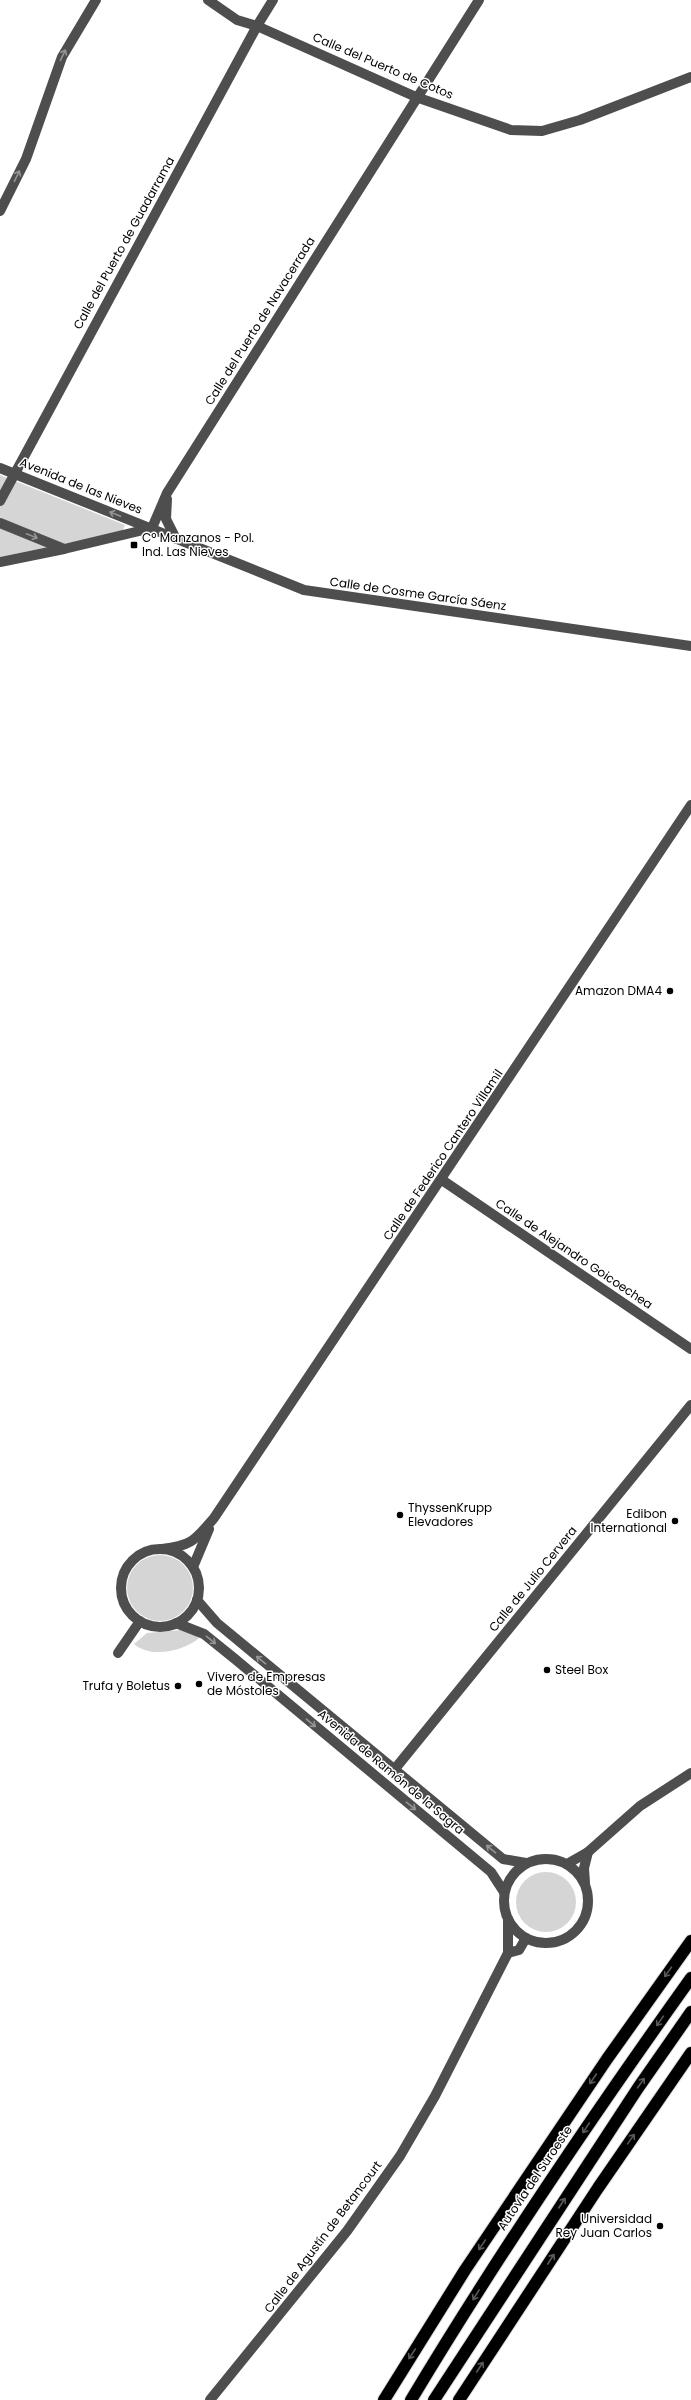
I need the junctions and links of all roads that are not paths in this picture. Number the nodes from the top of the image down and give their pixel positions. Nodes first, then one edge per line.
1 (96, 0) edge
2 (208, 0) edge
3 (273, 0) edge
4 (479, 0) edge
5 (257, 26) junction
6 (691, 77) edge
7 (416, 97) junction
8 (0, 211) edge
9 (0, 468) edge
10 (13, 474) junction
11 (168, 493) junction
12 (0, 501) edge
13 (0, 523) edge
14 (152, 528) junction
15 (176, 539) junction
16 (64, 549) junction
17 (0, 562) edge
18 (691, 646) edge
19 (691, 804) edge
20 (442, 1180) junction
21 (691, 1349) edge
22 (691, 1404) edge
23 (214, 1518) junction
24 (162, 1549) junction
25 (193, 1567) junction
26 (197, 1600) junction
27 (140, 1621) junction
28 (176, 1623) junction
29 (118, 1653) dead end
30 (394, 1770) junction
31 (691, 1772) edge
32 (588, 1852) junction
33 (526, 1863) junction
34 (567, 1864) junction
35 (585, 1883) junction
36 (504, 1892) junction
37 (508, 1919) junction
38 (526, 1938) junction
39 (691, 1941) edge
40 (508, 1953) junction
41 (691, 1978) edge
42 (691, 2012) edge
43 (691, 2023) edge
44 (664, 2050) junction
45 (691, 2053) edge
46 (210, 2400) edge
47 (384, 2400) edge
48 (411, 2400) edge
49 (434, 2400) edge
50 (458, 2400) edge

8 -> 1 street
2 - 5 street, Calle del Puerto de Cotos
3 - 5 street, Calle del Puerto de Guadarrama
4 - 7 street, Calle del Puerto de Navacerrada
5 - 7 street, Calle del Puerto de Cotos
5 - 10 street, Calle del Puerto de Guadarrama
6 - 7 street, Calle del Puerto de Cotos
7 - 11 street, Calle del Puerto de Navacerrada
9 - 10 street, Avenida de las Nieves
10 - 12 street, Calle del Puerto de Guadarrama
14 -> 10 street, Avenida de las Nieves
11 - 14 street, Calle del Puerto de Navacerrada
11 - 15 street
13 -> 16 street
14 - 15 street, Calle de Cosme García Sáenz
14 - 16 street
15 - 18 street, Calle de Cosme García Sáenz
16 - 17 street
19 - 20 street, Calle de Federico Cantero Villamil
20 - 21 street, Calle de Alejandro Goicoechea
20 - 23 street, Calle de Federico Cantero Villamil
22 - 30 street, Calle de Julio Cervera
23 - 24 street, Calle de Federico Cantero Villamil
23 - 25 street, Calle de Federico Cantero Villamil
24 - 25 street
24 - 27 street
25 - 26 street
26 - 28 street
30 -> 26 street, Avenida de Ramón de la Sagra
27 - 28 street
27 - 29 street
28 -> 36 street, Avenida de Ramón de la Sagra
33 -> 30 street, Avenida de Ramón de la Sagra
31 - 32 street
32 - 34 street
32 - 35 street
33 - 34 street
33 - 36 street
34 - 35 street
35 - 38 street
36 - 37 street
37 - 38 street
37 - 40 street, Calle de Agustín de Betancourt
38 - 40 street, Calle de Agustín de Betancourt
39 -> 47 highway
40 - 46 street, Calle de Agustín de Betancourt
41 -> 48 highway, Autovía del Suroeste
42 - 44 highway
43 - 44 highway
49 -> 44 highway
50 -> 45 highway

